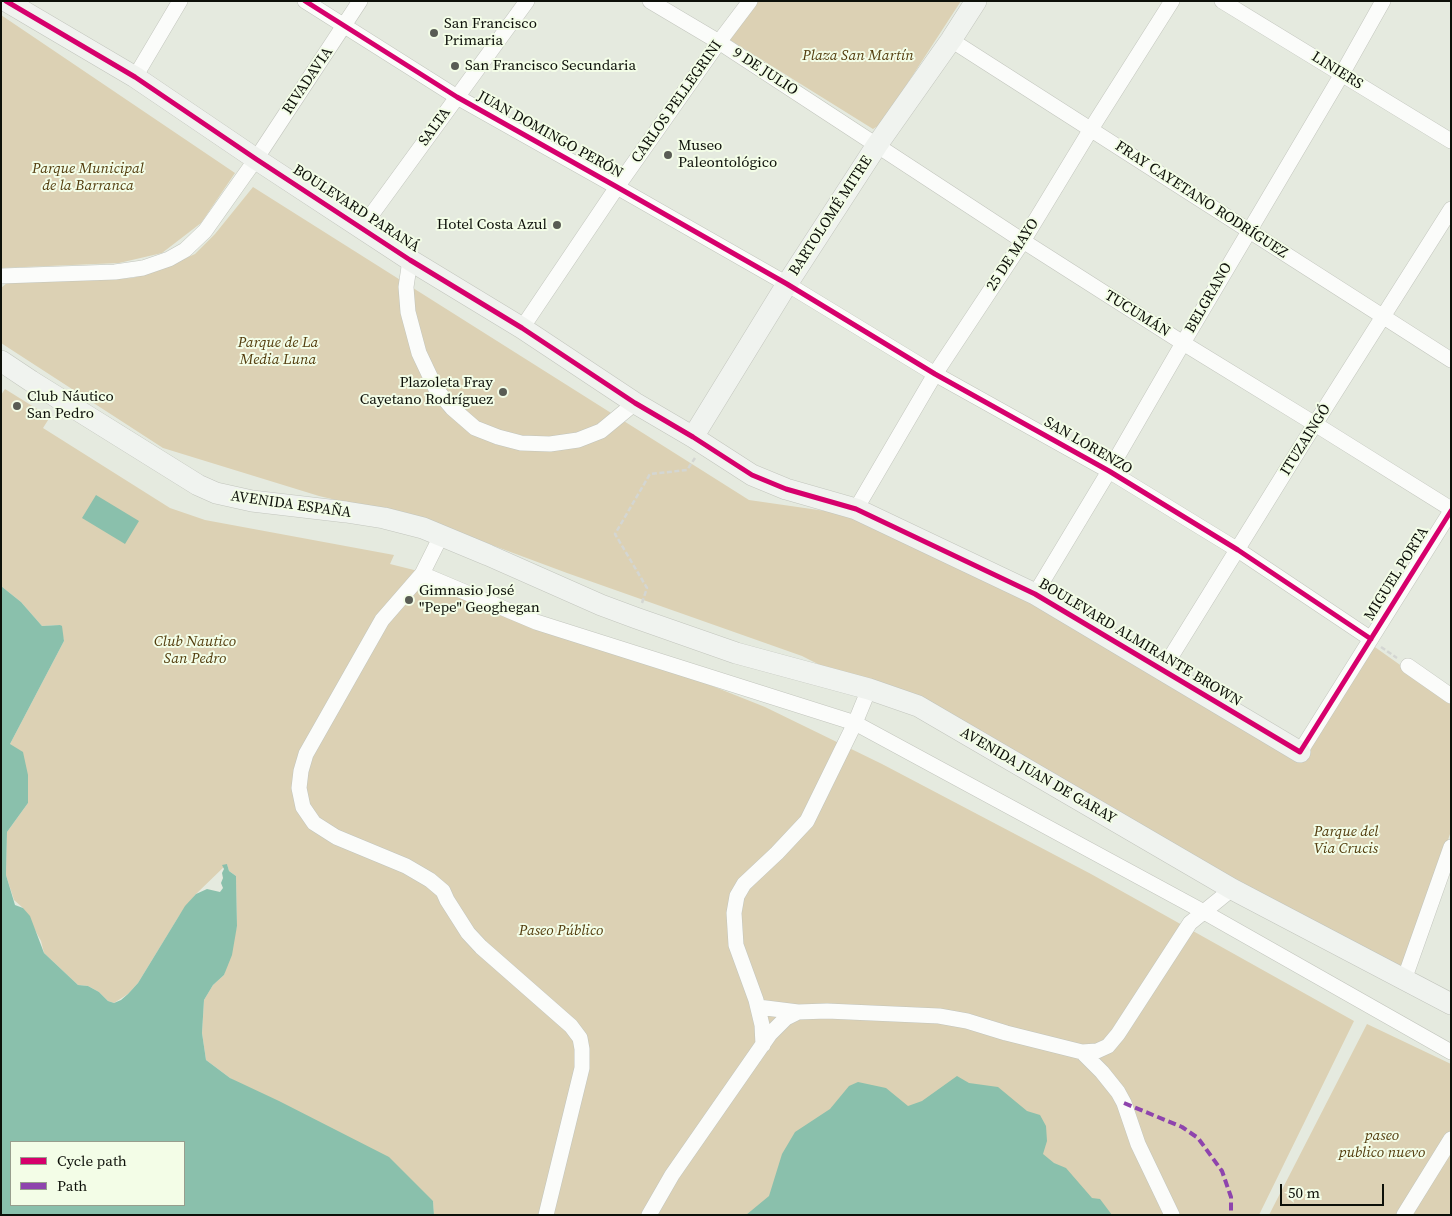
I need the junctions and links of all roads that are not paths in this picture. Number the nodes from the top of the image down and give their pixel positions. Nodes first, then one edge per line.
1 (6, 1) edge
2 (180, 1) edge
3 (305, 1) edge
4 (360, 1) edge
5 (527, 1) edge
6 (650, 1) edge
7 (750, 1) edge
8 (976, 1) edge
9 (1172, 1) edge
10 (1222, 1) edge
11 (1382, 1) edge
12 (344, 26) junction
13 (951, 40) junction
14 (719, 42) junction
15 (1342, 74) junction
16 (134, 77) junction
17 (456, 97) junction
18 (1091, 129) junction
19 (1451, 142) edge
20 (877, 145) junction
21 (256, 159) junction
22 (617, 187) junction
23 (1451, 209) edge
24 (361, 229) junction
25 (1249, 230) junction
26 (1023, 241) junction
27 (410, 260) junction
28 (2, 276) edge
29 (787, 284) junction
30 (1383, 317) junction
31 (522, 328) junction
32 (1182, 343) junction
33 (1, 360) edge
34 (1451, 360) edge
35 (935, 374) junction
36 (635, 403) junction
37 (1316, 424) junction
38 (698, 440) junction
39 (1109, 471) junction
40 (856, 509) junction
41 (1451, 510) edge
42 (442, 536) junction
43 (1238, 550) junction
44 (422, 574) junction
45 (1035, 594) junction
46 (601, 605) joint
47 (1371, 639) junction
48 (1408, 666) road end
49 (1162, 671) junction
50 (869, 689) junction
51 (1451, 696) edge
52 (855, 723) junction
53 (1300, 752) joint
54 (1451, 847) edge
55 (1232, 889) junction
56 (1204, 912) junction
57 (1404, 980) junction
58 (1451, 1004) edge
59 (758, 1008) junction
60 (798, 1012) junction
61 (763, 1045) junction
62 (1082, 1052) junction
63 (1451, 1052) edge
64 (1451, 1139) edge
65 (546, 1215) edge
66 (649, 1215) edge
67 (1172, 1215) edge
68 (1404, 1215) edge

1 - 16 main road, BOULEVARD PARANÁ
2 - 16 street
3 - 12 street, JUAN DOMINGO PERÓN
4 - 12 street, RIVADAVIA
5 - 17 street, SALTA
6 - 14 street, 9 DE JULIO
7 - 14 street, CARLOS PELLEGRINI
8 - 13 main road, BARTOLOMÉ MITRE
9 - 18 street, 25 DE MAYO
10 - 15 street, LINIERS
11 - 15 street, BELGRANO
12 - 17 street, JUAN DOMINGO PERÓN
12 - 21 street, RIVADAVIA
13 - 18 street, FRAY CAYETANO RODRÍGUEZ
13 - 20 main road, BARTOLOMÉ MITRE
14 - 20 street, 9 DE JULIO
14 - 22 street, CARLOS PELLEGRINI
15 - 19 street, LINIERS
15 - 25 street, BELGRANO
16 - 21 main road, BOULEVARD PARANÁ
17 - 22 street, JUAN DOMINGO PERÓN
17 - 24 street, SALTA
18 - 25 street, FRAY CAYETANO RODRÍGUEZ
18 - 26 street, 25 DE MAYO
20 - 26 street, TUCUMÁN
20 - 29 main road, BARTOLOMÉ MITRE
21 - 24 main road, BOULEVARD PARANÁ
21 - 28 street, RIVADAVIA
22 - 29 street, JUAN DOMINGO PERÓN
22 - 31 street, CARLOS PELLEGRINI
23 - 30 street, ITUZAINGÓ
24 - 27 main road, BOULEVARD PARANÁ
25 - 30 street, FRAY CAYETANO RODRÍGUEZ
25 - 32 street, BELGRANO
26 - 32 street, TUCUMÁN
26 - 35 street, 25 DE MAYO
27 - 31 main road, BOULEVARD PARANÁ
27 - 36 street
29 - 35 street, SAN LORENZO
29 - 38 main road, BARTOLOMÉ MITRE
30 - 34 street, FRAY CAYETANO RODRÍGUEZ
30 - 37 street, ITUZAINGÓ
31 - 36 main road, BOULEVARD PARANÁ
32 - 37 street, TUCUMÁN
32 - 39 street, BELGRANO
33 - 42 main road, AVENIDA ESPAÑA
35 - 39 street, SAN LORENZO
35 - 40 street, 25 DE MAYO
36 - 38 main road, BOULEVARD PARANÁ
37 - 41 street, TUCUMÁN
37 - 43 street, ITUZAINGÓ
38 - 40 main road, BOULEVARD ALMIRANTE BROWN
39 - 43 street, SAN LORENZO
39 - 45 street, BELGRANO
40 - 45 main road, BOULEVARD ALMIRANTE BROWN
41 - 47 street, MIGUEL PORTA
42 - 44 street
42 - 46 main road, AVENIDA ESPAÑA
43 - 47 street, SAN LORENZO
43 - 49 street, ITUZAINGÓ
44 - 52 street
44 - 65 street
45 - 49 main road, BOULEVARD ALMIRANTE BROWN
46 - 50 main road, AVENIDA JUAN DE GARAY
47 - 53 street, MIGUEL PORTA
48 - 51 street
49 - 53 main road, BOULEVARD ALMIRANTE BROWN
50 - 52 street
50 - 55 main road, AVENIDA JUAN DE GARAY
52 - 56 street
52 - 59 street
54 - 57 street
55 - 56 street
55 - 57 main road, AVENIDA JUAN DE GARAY
56 - 62 street
56 - 63 street
57 - 58 main road, AVENIDA JUAN DE GARAY
59 - 60 street
59 - 61 street
60 - 61 street
60 - 62 street
61 - 66 street
62 - 67 street
64 - 68 street

